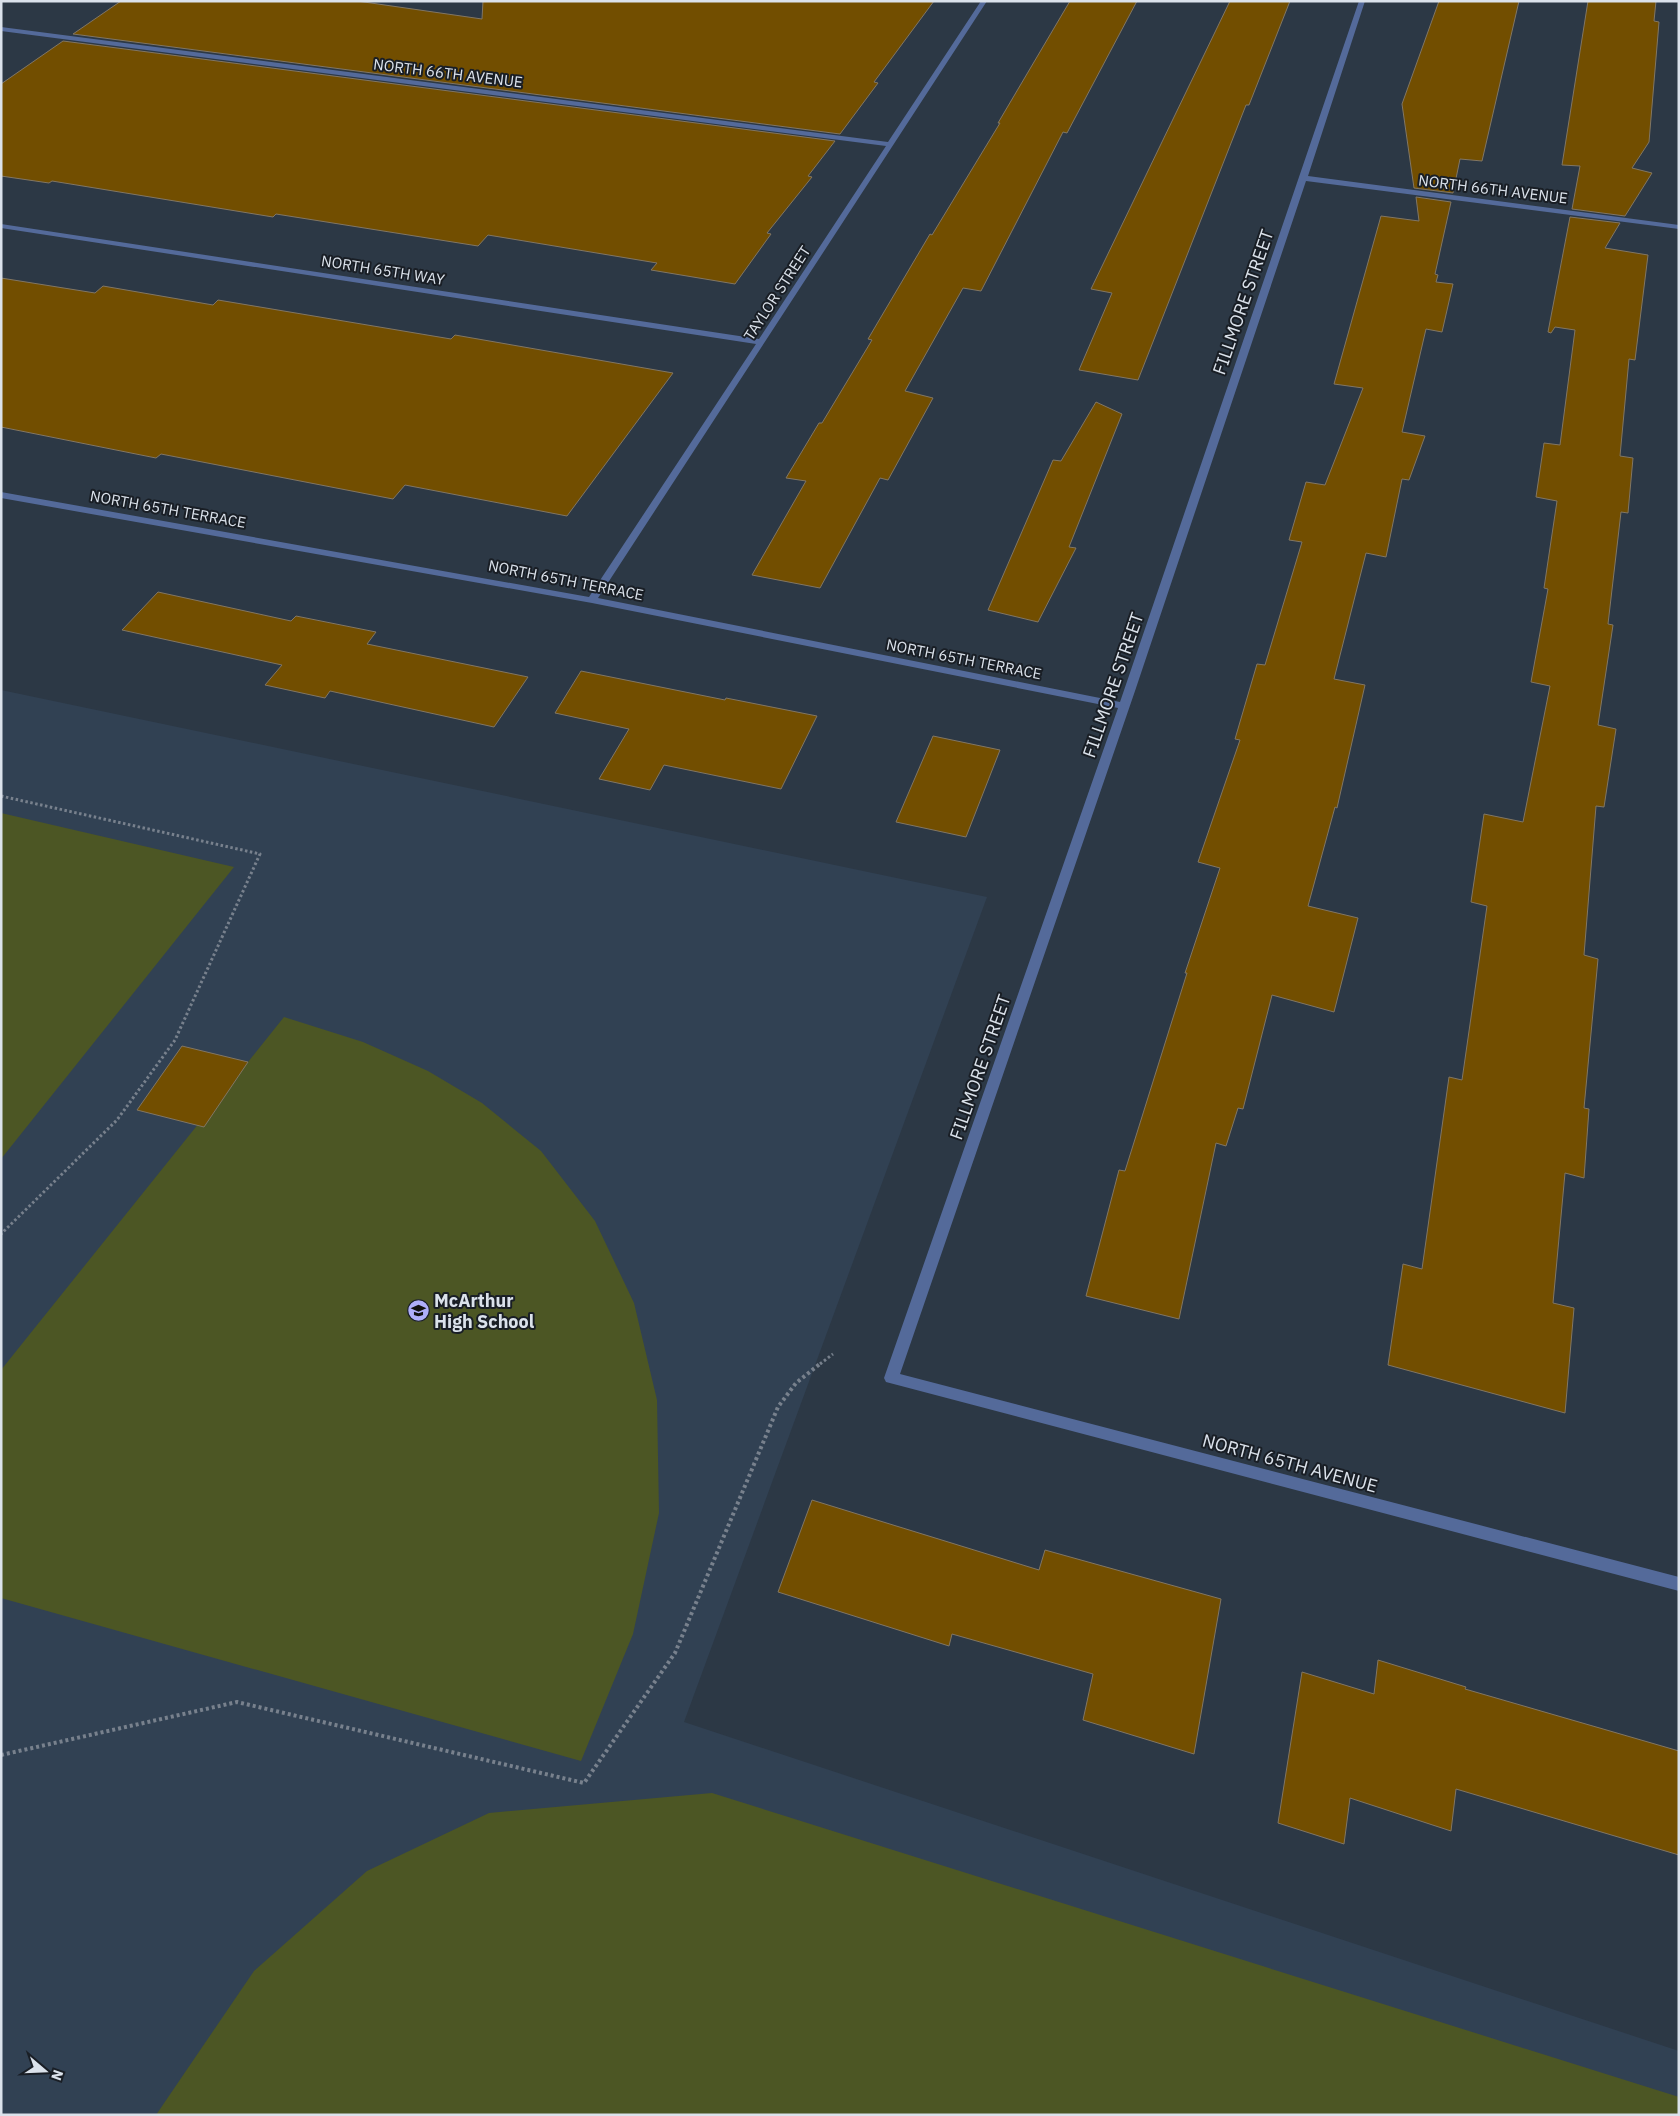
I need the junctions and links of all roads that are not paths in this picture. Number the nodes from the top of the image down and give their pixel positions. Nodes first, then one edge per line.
1 (984, 1) edge
2 (1362, 1) edge
3 (1, 29) edge
4 (890, 144) junction
5 (1304, 178) junction
6 (1, 226) edge
7 (1679, 227) edge
8 (761, 342) junction
9 (1, 494) edge
10 (592, 600) junction
11 (1124, 706) junction
12 (891, 1378) joint
13 (1679, 1584) edge

1 - 4 street, TAYLOR STREET
2 - 5 street, FILLMORE STREET
3 - 4 street, NORTH 66TH AVENUE
4 - 8 street, TAYLOR STREET
5 - 7 street, NORTH 66TH AVENUE
5 - 11 street, FILLMORE STREET
6 - 8 street, NORTH 65TH WAY
8 - 10 street, TAYLOR STREET
9 - 10 street, NORTH 65TH TERRACE
10 - 11 street, NORTH 65TH TERRACE
11 - 12 street, FILLMORE STREET
12 - 13 street, NORTH 65TH AVENUE

